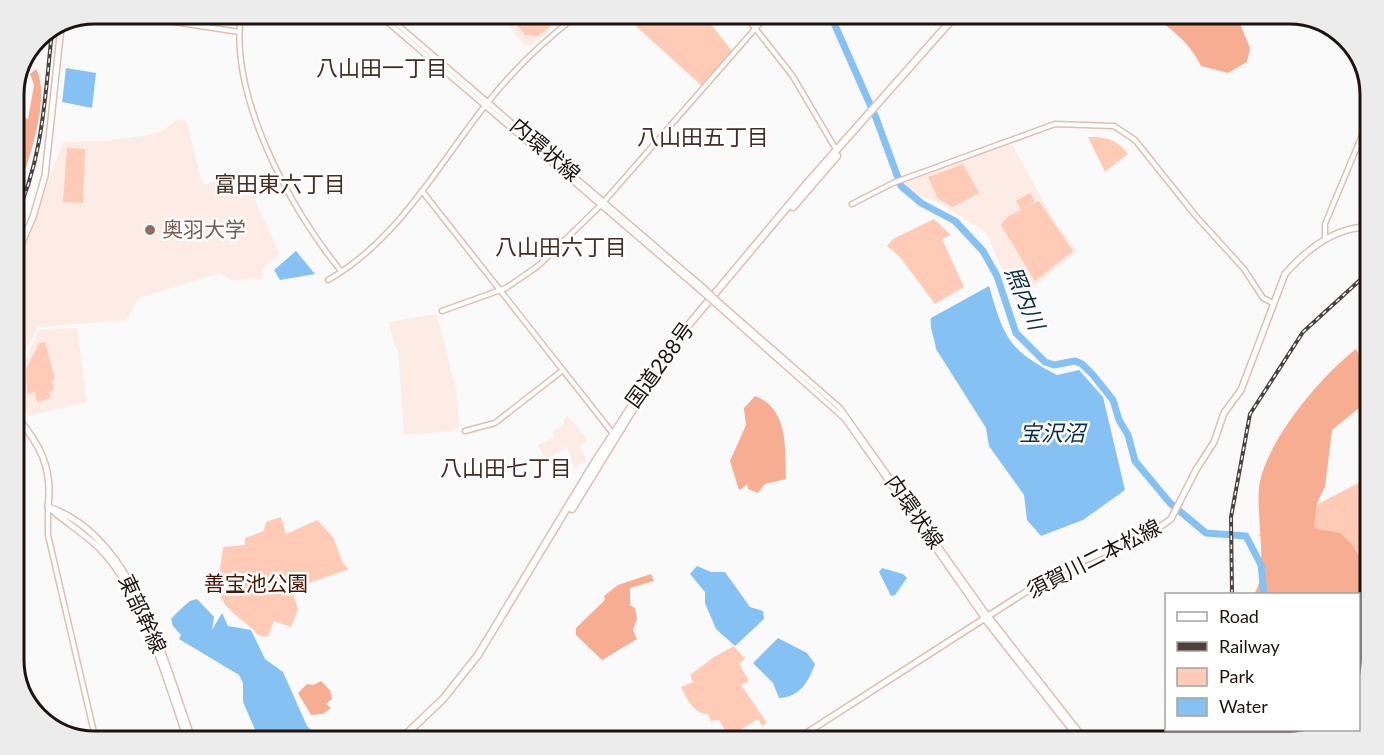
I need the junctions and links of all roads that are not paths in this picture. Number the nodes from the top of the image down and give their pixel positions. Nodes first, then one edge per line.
1 (194, 24) edge
2 (240, 24) edge
3 (390, 24) edge
4 (398, 24) edge
5 (567, 24) edge
6 (753, 24) edge
7 (759, 24) edge
8 (950, 24) edge
9 (756, 28) junction
10 (239, 32) junction
11 (60, 33) edge
12 (489, 101) junction
13 (485, 105) junction
14 (1360, 140) edge
15 (837, 152) junction
16 (422, 191) junction
17 (603, 203) junction
18 (852, 204) dead end
19 (1360, 228) edge
20 (24, 238) edge
21 (1325, 238) junction
22 (341, 271) junction
23 (328, 280) dead end
24 (500, 291) junction
25 (1273, 303) junction
26 (442, 311) dead end
27 (563, 370) junction
28 (24, 425) edge
29 (465, 431) dead end
30 (614, 436) junction
31 (48, 507) junction
32 (986, 617) junction
33 (94, 731) edge
34 (184, 731) edge
35 (189, 731) edge
36 (412, 731) edge
37 (809, 731) edge
38 (1076, 731) edge

1 - 10 street
2 - 10 street
3 - 13 street
4 - 12 street, 内環状線
5 - 12 street
6 - 9 street
7 - 9 street
8 - 15 highway, 国道288号
9 - 15 street
9 - 17 street
10 - 22 street
11 - 20 main road
12 - 13 street
12 - 17 street, 内環状線
13 - 16 street
13 - 17 street
14 - 21 street
15 - 30 highway, 国道288号
16 - 22 street
16 - 24 street
17 - 24 street
17 - 32 street, 内環状線, bridge
18 - 25 street
19 - 21 main road, 須賀川二本松線
21 - 25 main road, 須賀川二本松線
22 - 23 street
24 - 26 street
24 - 27 street
25 - 32 main road, 須賀川二本松線
27 - 29 street
27 - 30 street
28 - 31 main road
30 - 36 highway, 国道288号
31 - 33 street
31 - 34 main road, 東部幹線
31 - 35 main road, 東部幹線
32 - 37 main road, 須賀川二本松線
32 - 38 main road, 内環状線

